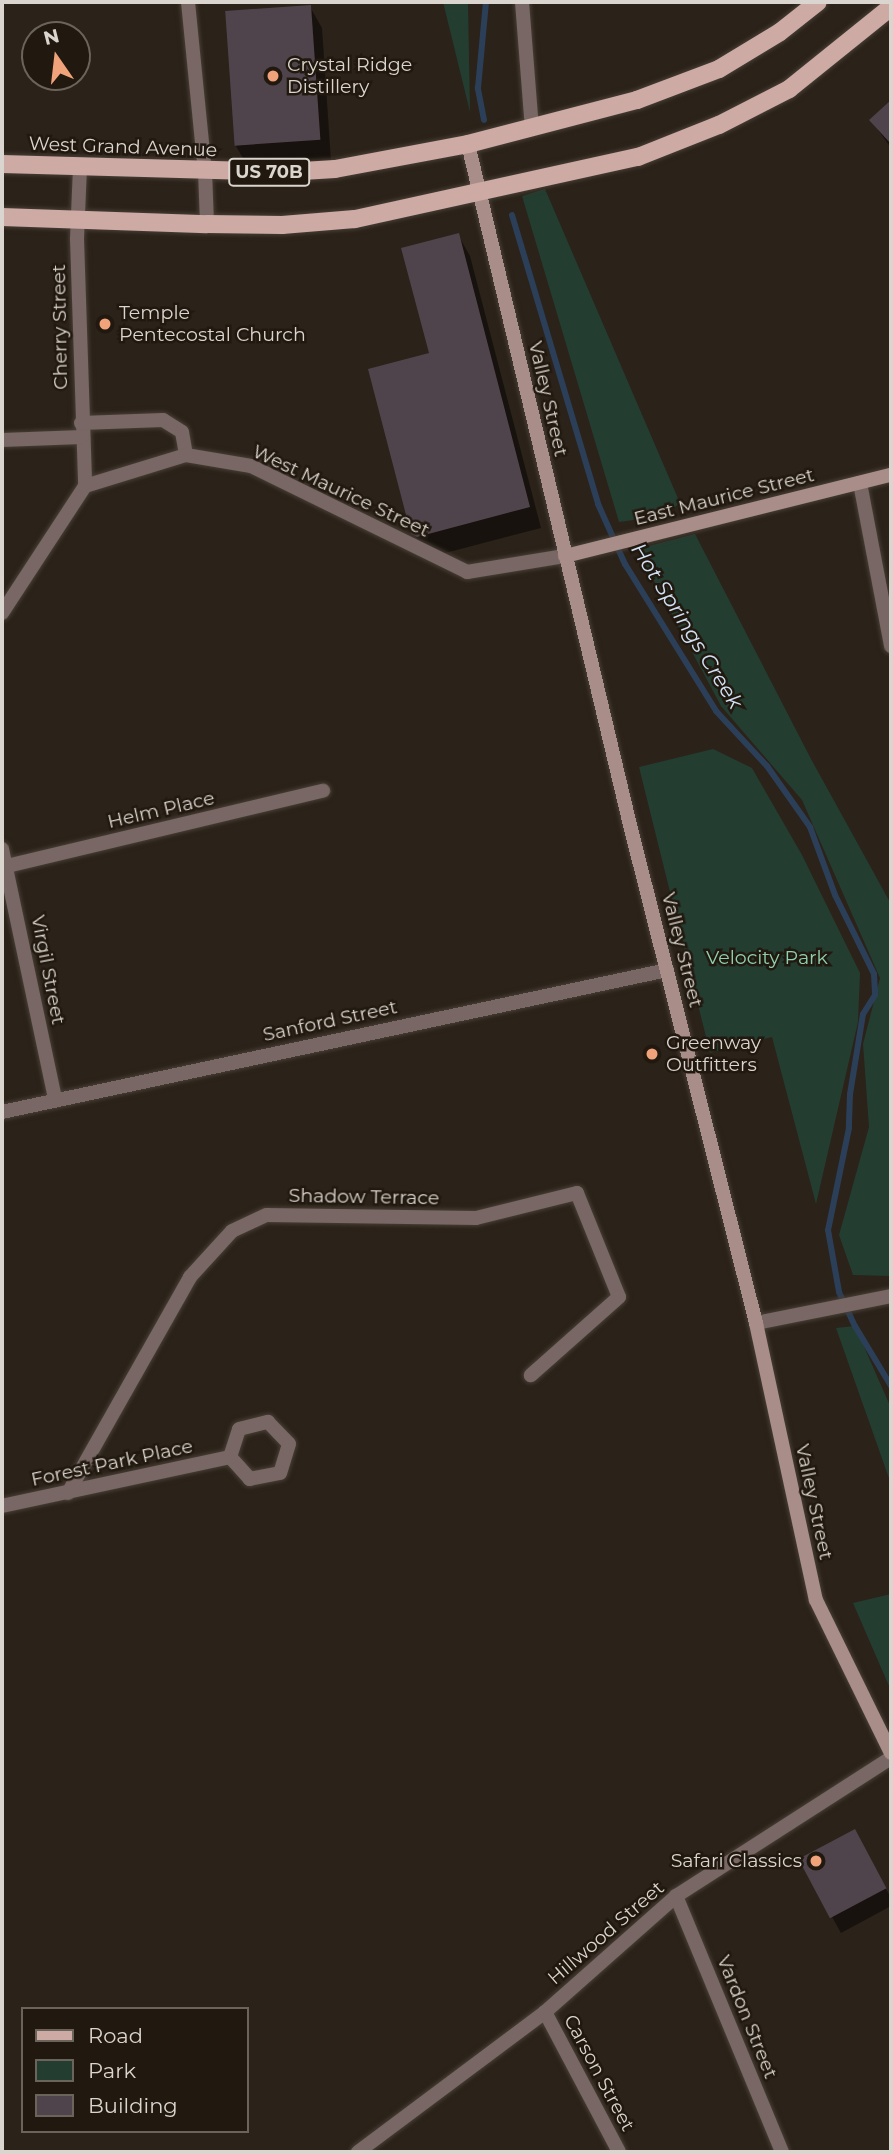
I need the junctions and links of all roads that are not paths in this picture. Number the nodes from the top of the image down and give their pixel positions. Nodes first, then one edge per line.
1 (188, 2) edge
2 (522, 2) edge
3 (818, 2) edge
4 (891, 7) edge
5 (532, 128) junction
6 (468, 144) junction
7 (2, 164) edge
8 (80, 167) junction
9 (205, 171) junction
10 (481, 194) junction
11 (2, 217) edge
12 (77, 220) junction
13 (207, 224) junction
14 (82, 430) junction
15 (2, 440) edge
16 (186, 455) junction
17 (891, 475) edge
18 (860, 483) junction
19 (85, 486) junction
20 (565, 556) junction
21 (2, 613) edge
22 (891, 646) edge
23 (323, 791) dead end
24 (2, 849) edge
25 (7, 866) junction
26 (667, 970) junction
27 (55, 1099) junction
28 (2, 1112) edge
29 (891, 1296) edge
30 (756, 1323) junction
31 (531, 1375) dead end
32 (230, 1457) junction
33 (68, 1493) junction
34 (2, 1506) edge
35 (891, 1756) edge
36 (676, 1896) junction
37 (545, 2012) junction
38 (358, 2152) edge
39 (619, 2152) edge
40 (782, 2152) edge

1 - 9 street
2 - 5 street
3 - 5 main road, US 70B
4 - 10 main road
5 - 6 main road, West Grand Avenue / US 70B
6 - 9 main road, West Grand Avenue / US 70B
6 - 10 street, Valley Street
7 - 8 main road, West Grand Avenue / US 70B
8 - 9 main road, West Grand Avenue / US 70B
8 - 12 street, Cherry Street
9 - 13 street
10 - 13 main road
10 - 20 street, Valley Street
11 - 12 main road
12 - 13 main road
12 - 14 street, Cherry Street
14 - 15 street
14 - 16 street
14 - 19 street, Cherry Street
16 - 19 street, West Maurice Street
16 - 20 street, West Maurice Street
17 - 18 street, East Maurice Street
18 - 20 street, East Maurice Street
18 - 22 street
19 - 21 street
20 - 26 street, Valley Street
23 - 25 street, Helm Place
24 - 25 street, Virgil Street
25 - 27 street, Virgil Street
26 - 27 street, Sanford Street
26 - 30 street, Valley Street
27 - 28 street, Sanford Street
29 - 30 street
30 - 35 street, Valley Street
31 - 33 street, Shadow Terrace
32 - 32 street
32 - 33 street, Forest Park Place
33 - 34 street, Forest Park Place
35 - 36 street, Hillwood Street
36 - 37 street, Hillwood Street
36 - 40 street, Vardon Street
37 - 38 street, Hillwood Street
37 - 39 street, Carson Street

